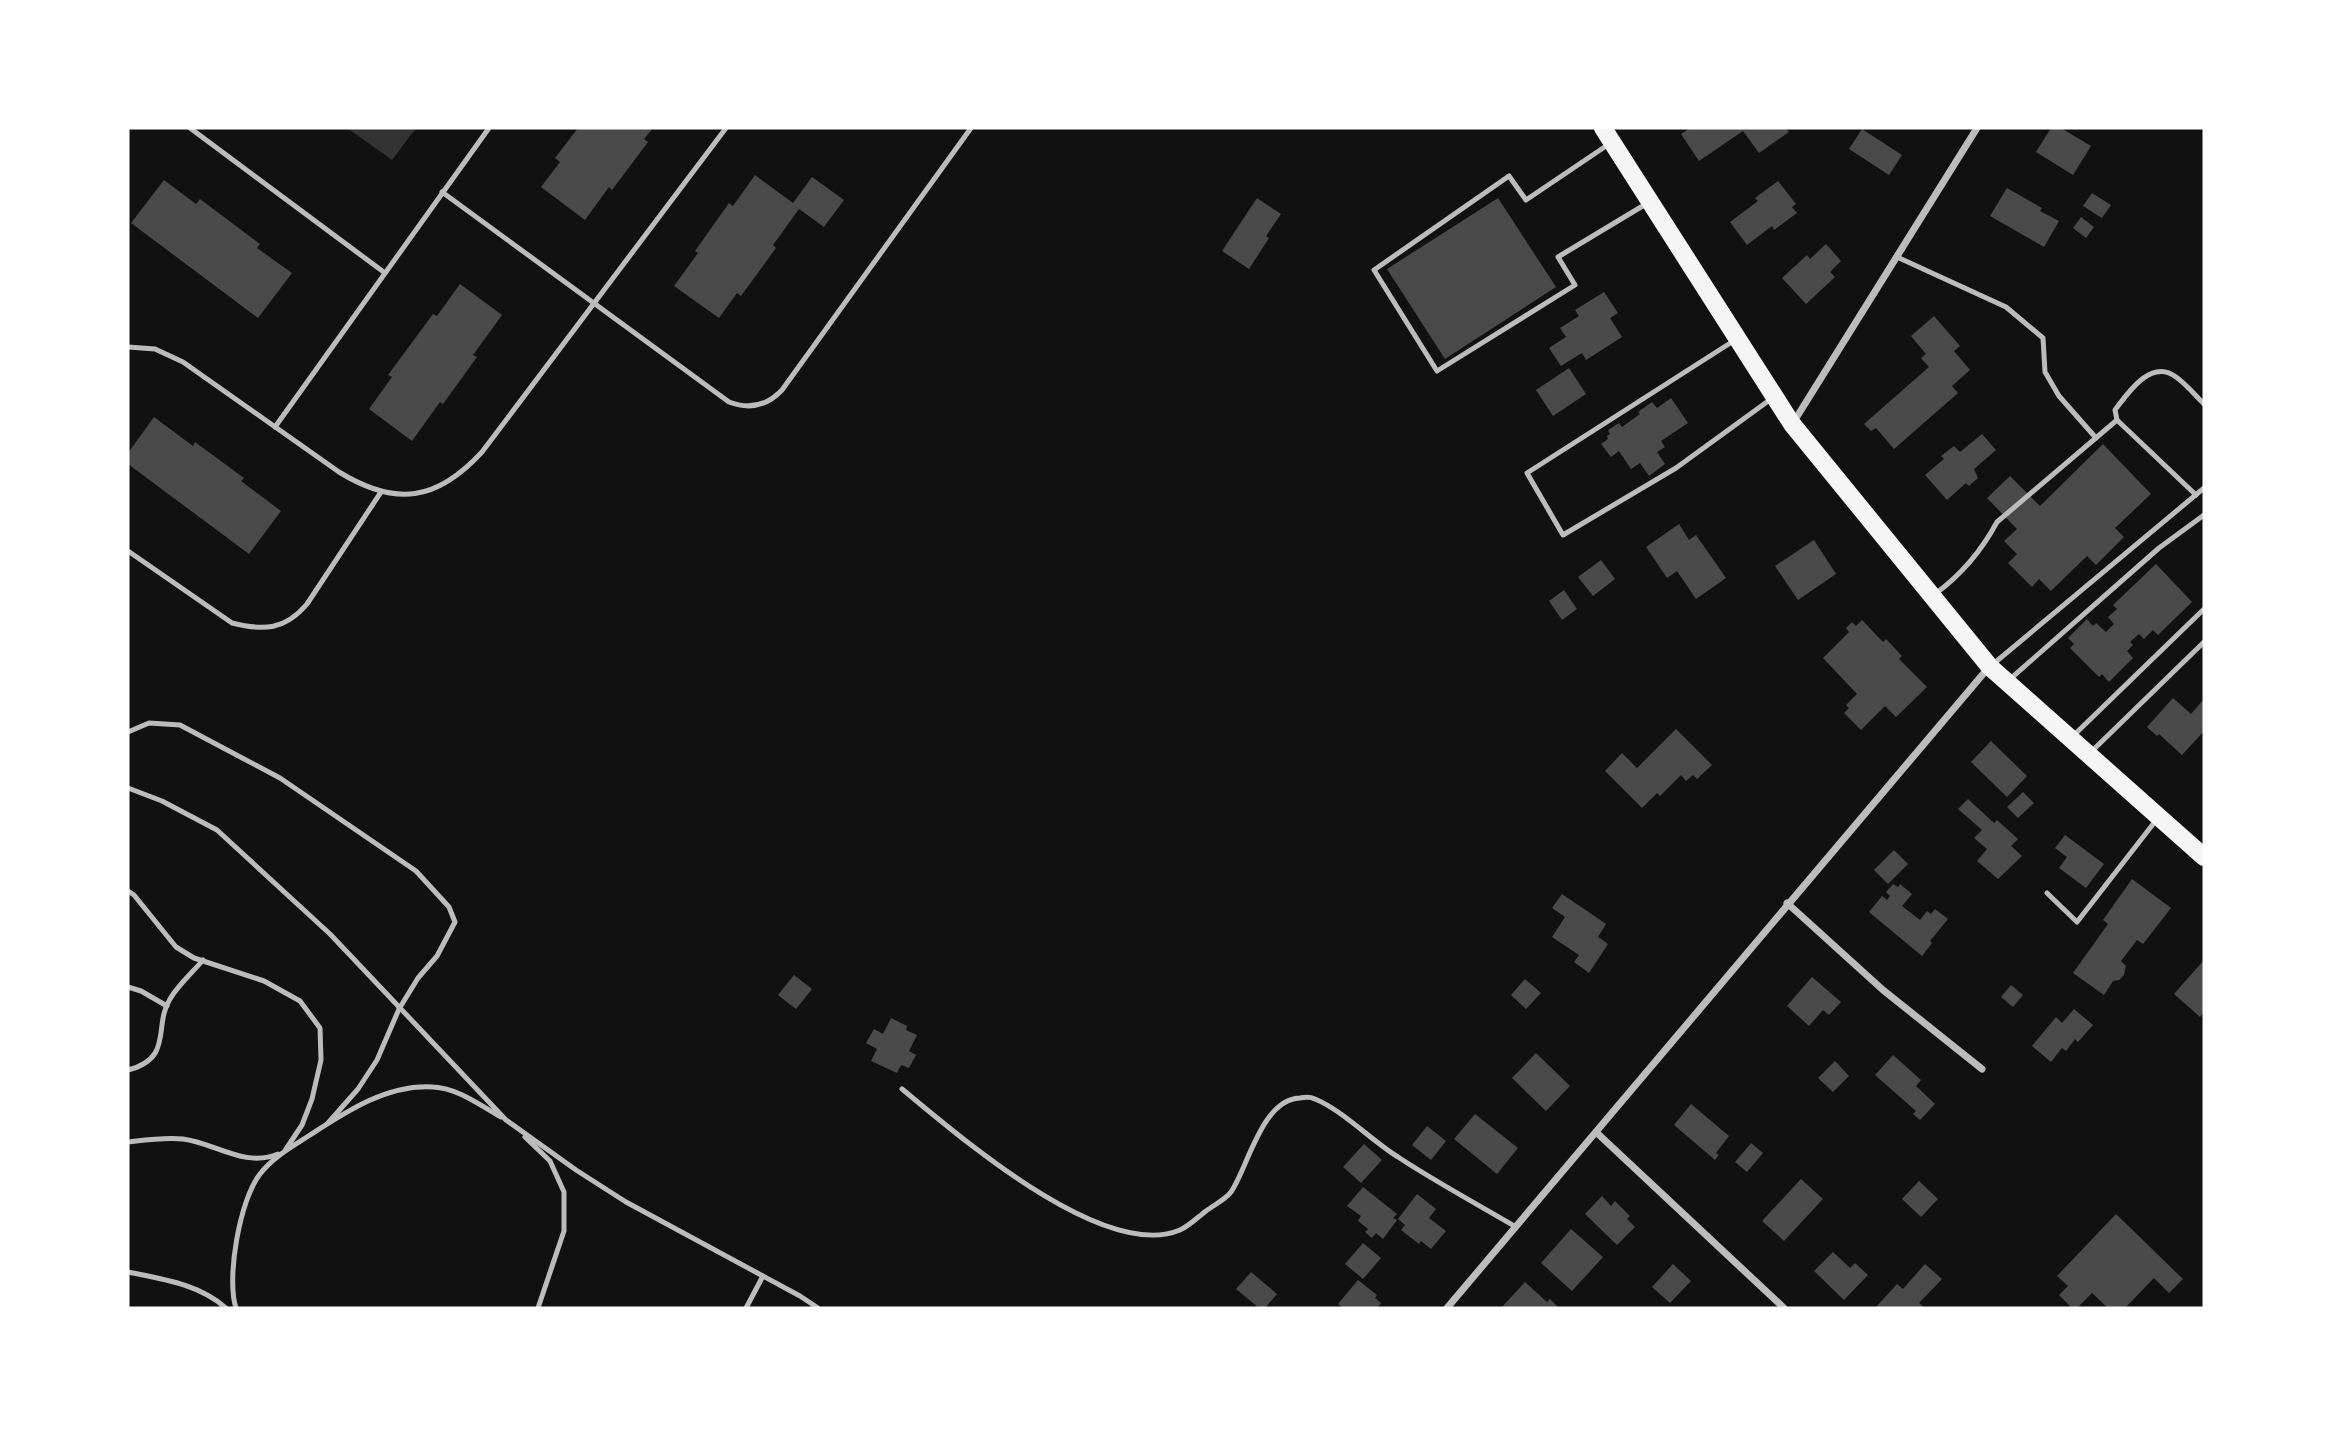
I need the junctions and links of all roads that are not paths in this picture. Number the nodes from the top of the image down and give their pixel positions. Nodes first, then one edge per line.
1 (190, 128) edge
2 (489, 128) edge
3 (726, 128) edge
4 (971, 128) edge
5 (1977, 128) edge
6 (1607, 135) edge
7 (442, 192) junction
8 (1650, 201) junction
9 (1897, 257) junction
10 (385, 273) junction
11 (594, 303) junction
12 (1738, 338) junction
13 (128, 346) edge
14 (1775, 396) junction
15 (2204, 404) edge
16 (2117, 420) junction
17 (1792, 424) junction
18 (275, 427) junction
19 (2096, 438) junction
20 (2204, 488) edge
21 (381, 492) junction
22 (2196, 495) junction
23 (2204, 516) edge
24 (128, 551) edge
25 (1932, 596) junction
26 (2204, 609) edge
27 (2204, 642) edge
28 (1990, 667) junction
29 (2007, 681) junction
30 (128, 732) edge
31 (2070, 738) junction
32 (2089, 754) junction
33 (128, 788) edge
34 (2159, 817) junction
35 (2204, 857) edge
36 (128, 891) edge
37 (2047, 893) dead end
38 (1787, 903) junction
39 (202, 960) junction
40 (128, 987) edge
41 (167, 1006) junction
42 (399, 1009) junction
43 (1982, 1069) dead end
44 (128, 1070) edge
45 (902, 1089) dead end
46 (506, 1120) junction
47 (328, 1123) junction
48 (1597, 1133) junction
49 (128, 1142) edge
50 (284, 1152) junction
51 (1516, 1227) junction
52 (128, 1272) edge
53 (763, 1276) junction
54 (226, 1308) edge
55 (236, 1308) edge
56 (538, 1308) edge
57 (746, 1308) edge
58 (818, 1308) edge
59 (1447, 1308) edge
60 (1784, 1308) edge

1 - 10 lane
2 - 7 lane
3 - 11 lane
4 - 11 lane
5 - 9 street
6 - 8 main road
6 - 8 lane
7 - 10 lane
7 - 11 lane
8 - 12 main road
9 - 17 street
9 - 19 lane
10 - 18 lane
11 - 21 lane
12 - 14 main road
12 - 14 lane
13 - 18 lane
14 - 17 main road
15 - 16 lane
16 - 19 lane
16 - 22 lane
17 - 25 main road
18 - 21 lane
19 - 25 lane
20 - 22 lane
21 - 24 lane
22 - 28 lane
23 - 29 lane
25 - 28 main road
26 - 31 lane
27 - 32 lane
28 - 29 main road
28 - 38 street
29 - 31 main road
30 - 42 lane
31 - 32 main road
32 - 34 main road
33 - 42 lane
34 - 35 main road
34 - 37 lane
36 - 39 lane
38 - 43 street
38 - 48 street
39 - 41 lane
39 - 50 lane
40 - 41 lane
41 - 44 lane
42 - 46 lane
42 - 47 lane
45 - 51 lane
46 - 47 lane
46 - 53 lane
46 - 56 lane
47 - 50 lane
48 - 51 street
48 - 60 street
49 - 50 lane
50 - 55 lane
51 - 59 street
52 - 54 lane
53 - 57 lane
53 - 58 lane

